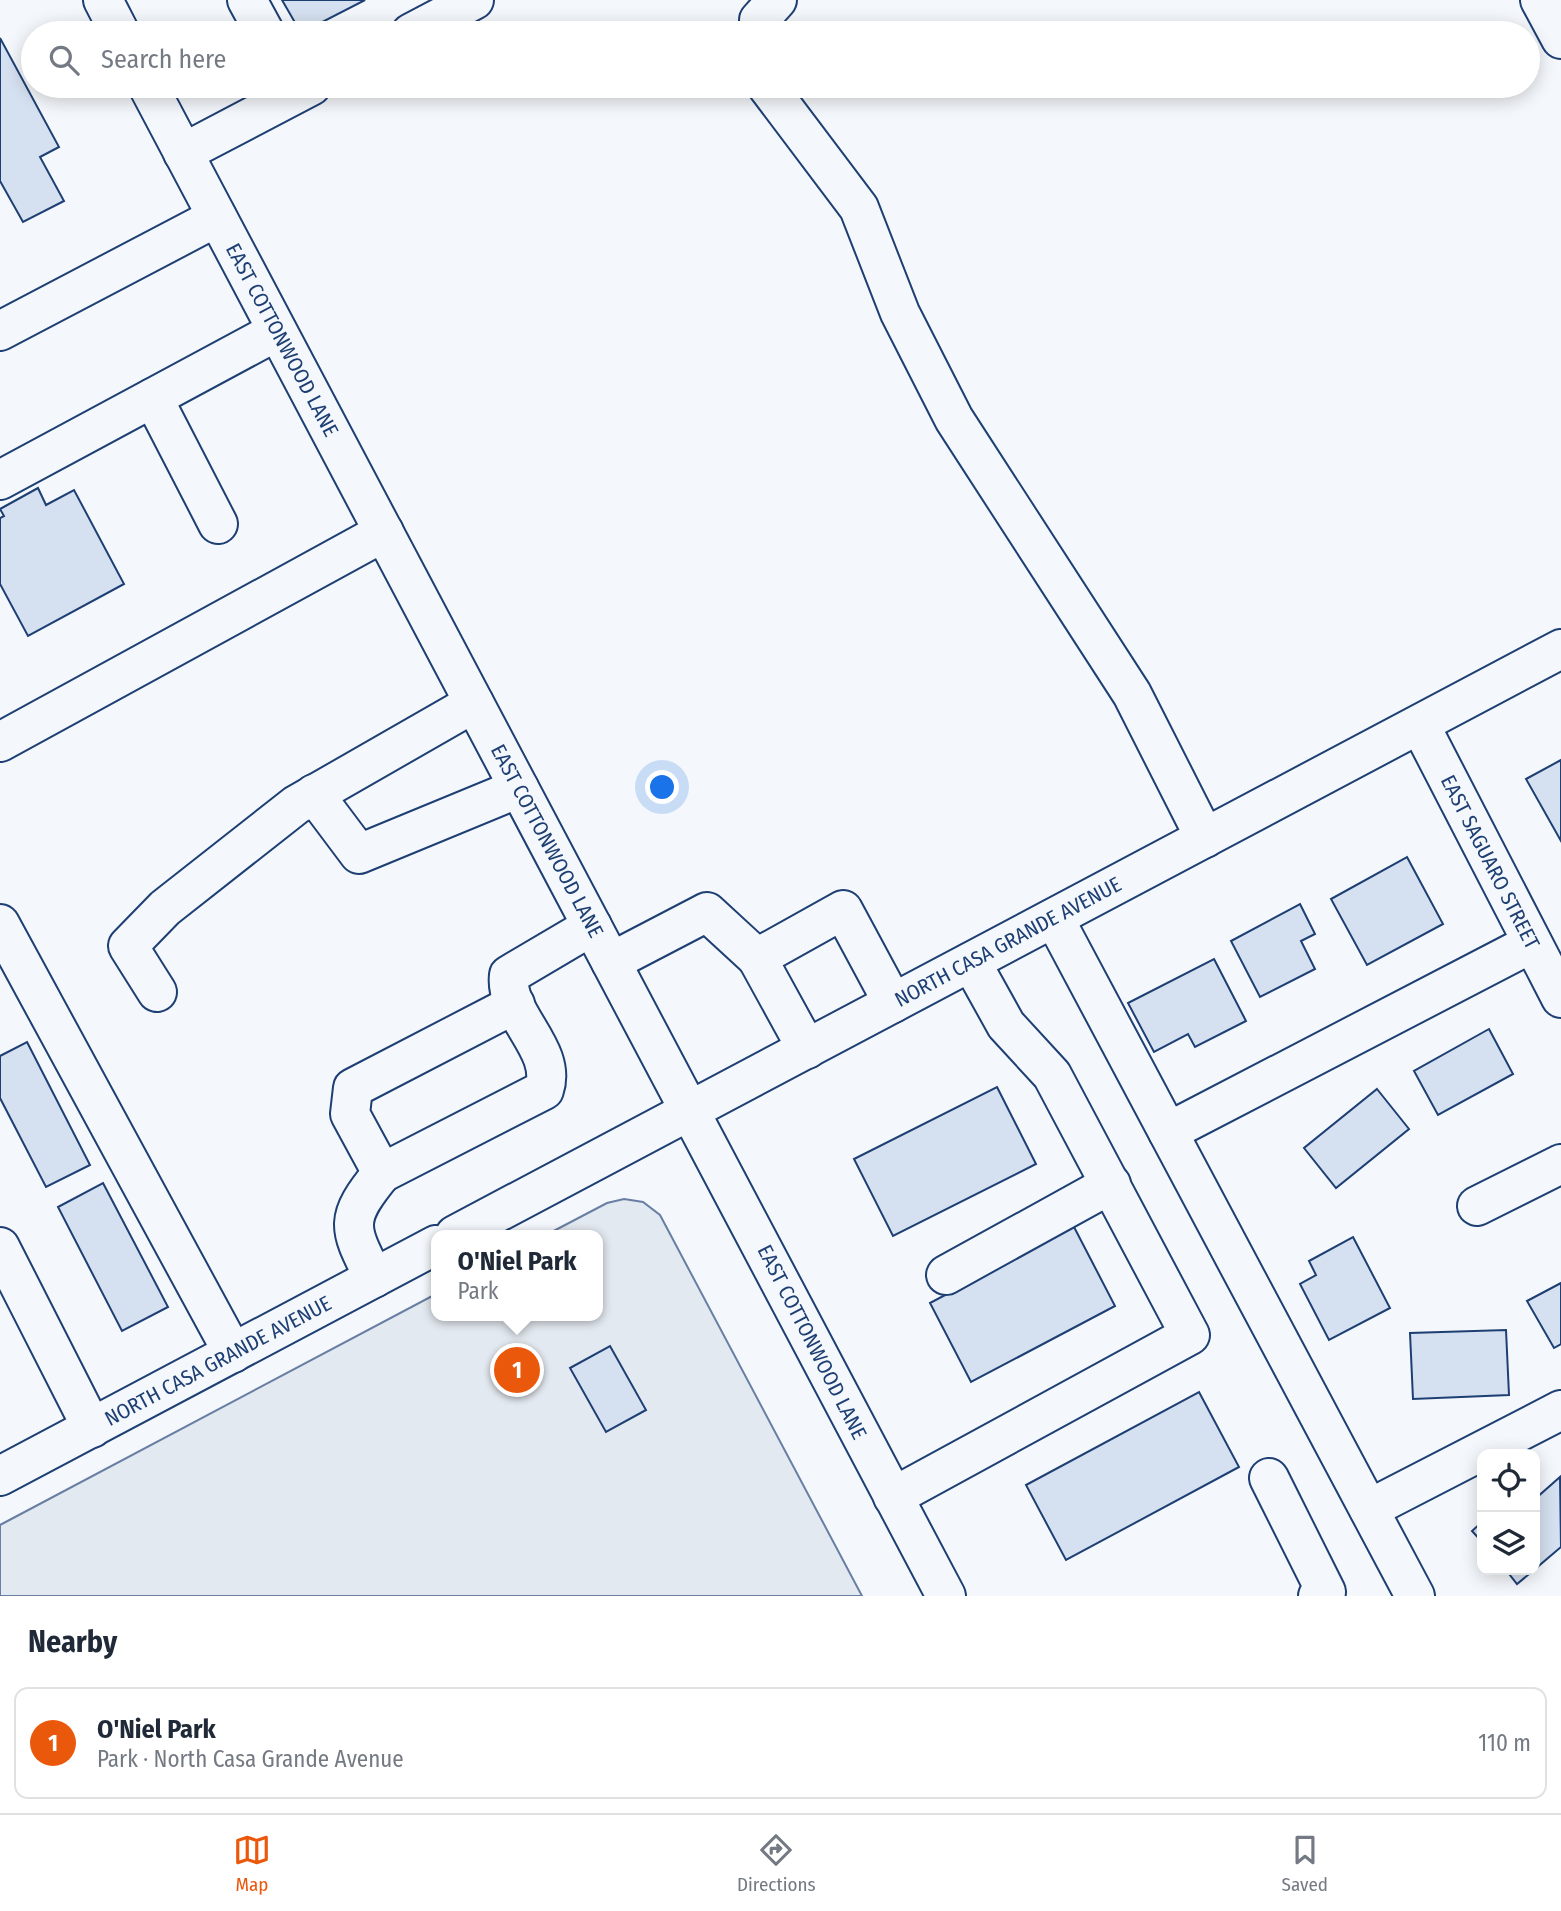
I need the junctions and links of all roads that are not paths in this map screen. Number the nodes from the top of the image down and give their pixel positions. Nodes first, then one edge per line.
1 (103, 0) edge
2 (247, 0) edge
3 (777, 0) edge
4 (1540, 0) edge
5 (114, 21) edge
6 (258, 21) edge
7 (759, 21) edge
8 (1561, 39) edge
9 (154, 98) edge
10 (288, 98) edge
11 (776, 98) edge
12 (183, 153) junction
13 (217, 217) junction
14 (0, 331) edge
15 (277, 331) junction
16 (153, 398) junction
17 (0, 480) edge
18 (218, 524) dead end
19 (384, 532) junction
20 (1561, 649) edge
21 (474, 703) junction
22 (1420, 725) junction
23 (0, 742) edge
24 (519, 788) junction
25 (314, 794) junction
26 (1205, 838) junction
27 (1054, 918) junction
28 (0, 924) edge
29 (592, 926) junction
30 (1532, 943) junction
31 (757, 958) junction
32 (611, 962) junction
33 (971, 962) junction
34 (157, 992) dead end
35 (1561, 999) edge
36 (893, 1003) junction
37 (515, 1004) junction
38 (807, 1049) junction
39 (690, 1111) junction
40 (1168, 1132) junction
41 (1561, 1164) edge
42 (382, 1173) junction
43 (1111, 1184) junction
44 (1477, 1206) dead end
45 (464, 1230) edge
46 (0, 1247) edge
47 (431, 1248) edge
48 (946, 1275) dead end
49 (374, 1278) junction
50 (233, 1353) junction
51 (1561, 1410) edge
52 (92, 1427) junction
53 (0, 1476) edge
54 (1269, 1478) dead end
55 (893, 1497) junction
56 (1369, 1509) junction
57 (946, 1596) edge
58 (1318, 1596) edge
59 (1416, 1596) edge

1 - 5 street
2 - 6 street
3 - 7 street
4 - 8 street
9 - 12 street, EAST COTTONWOOD LANE
10 - 12 street
11 - 26 street
12 - 13 street, EAST COTTONWOOD LANE
13 - 14 street
13 - 15 street, EAST COTTONWOOD LANE
15 - 16 street
15 - 19 street, EAST COTTONWOOD LANE
16 - 17 street
16 - 18 street
19 - 21 street, EAST COTTONWOOD LANE
19 - 23 street
20 - 22 street, NORTH CASA GRANDE AVENUE
21 - 24 street, EAST COTTONWOOD LANE
21 - 25 street
22 - 26 street, NORTH CASA GRANDE AVENUE
22 - 30 street, EAST SAGUARO STREET
24 - 25 street
24 - 29 street, EAST COTTONWOOD LANE
25 - 34 street
26 - 27 street, NORTH CASA GRANDE AVENUE
27 - 33 street, NORTH CASA GRANDE AVENUE
27 - 40 street
28 - 50 street
29 - 32 street, EAST COTTONWOOD LANE
29 - 37 street
30 - 35 street, EAST SAGUARO STREET
30 - 40 street
31 - 32 street
31 - 36 street
31 - 38 street
32 - 39 street, EAST COTTONWOOD LANE
33 - 36 street, NORTH CASA GRANDE AVENUE
33 - 43 street
36 - 38 street, NORTH CASA GRANDE AVENUE
37 - 42 street
37 - 42 street
38 - 39 street, NORTH CASA GRANDE AVENUE
39 - 45 street, NORTH CASA GRANDE AVENUE
39 - 55 street, EAST COTTONWOOD LANE
40 - 56 street
41 - 44 street
42 - 49 street
43 - 48 street
43 - 55 street
46 - 52 street
47 - 49 street, NORTH CASA GRANDE AVENUE
49 - 50 street, NORTH CASA GRANDE AVENUE
50 - 52 street, NORTH CASA GRANDE AVENUE
51 - 56 street
52 - 53 street, NORTH CASA GRANDE AVENUE
54 - 58 street
55 - 57 street, EAST COTTONWOOD LANE
56 - 59 street

